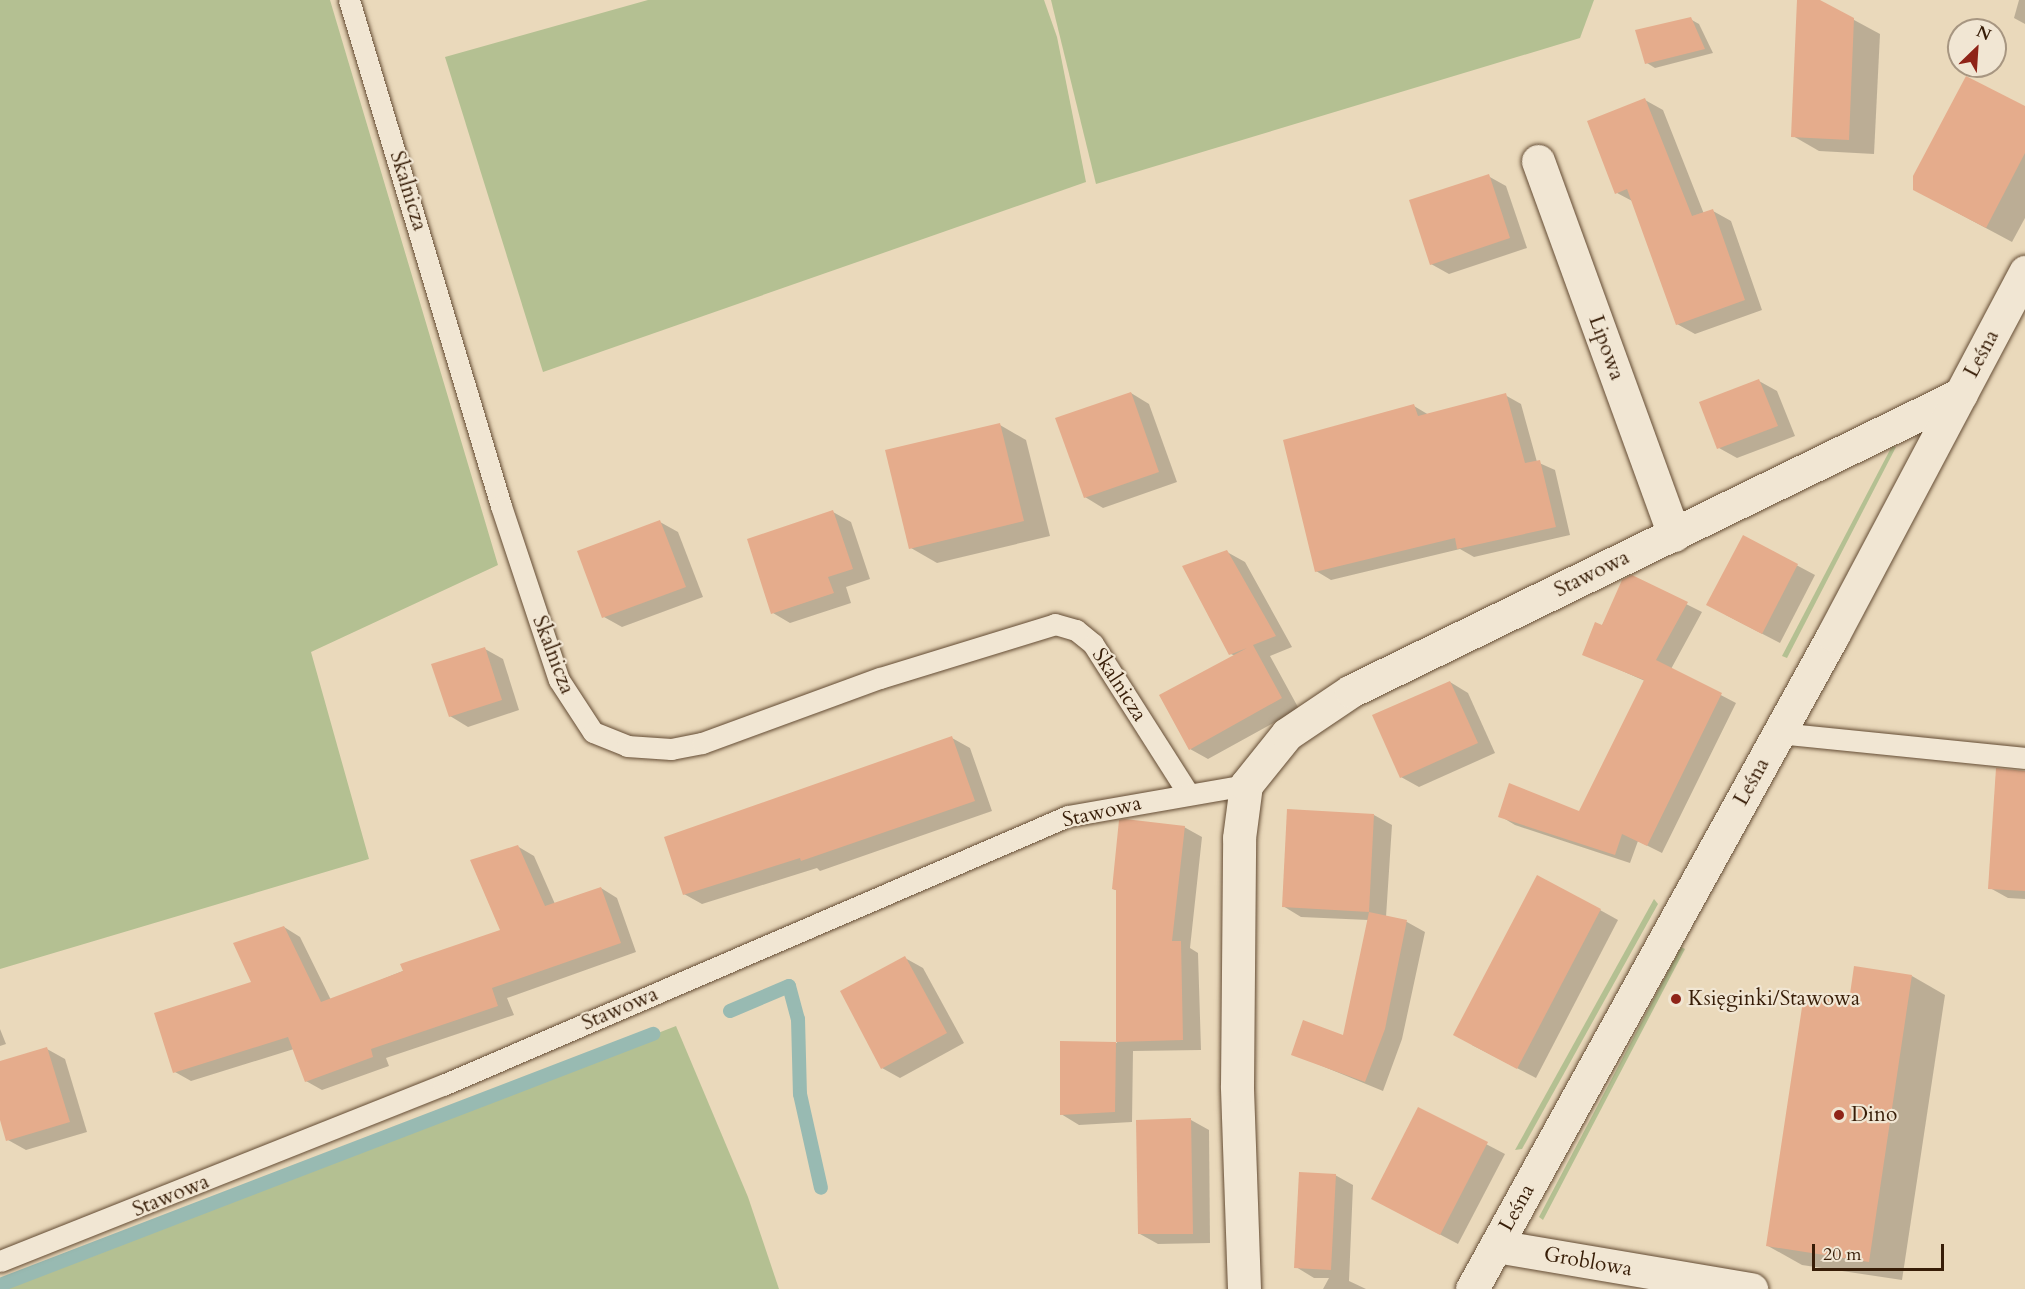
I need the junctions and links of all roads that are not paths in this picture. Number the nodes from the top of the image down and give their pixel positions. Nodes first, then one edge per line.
1 (349, 0) edge
2 (1538, 161) dead end
3 (2025, 272) edge
4 (1961, 394) junction
5 (1674, 535) junction
6 (1779, 733) junction
7 (2025, 758) edge
8 (1246, 784) junction
9 (1188, 793) junction
10 (1496, 1246) junction
11 (0, 1261) edge
12 (1244, 1289) edge
13 (1472, 1289) edge
14 (1751, 1289) edge

1 - 9 lane, Skalnicza
2 - 5 street, Lipowa
3 - 4 street, Leśna
4 - 5 street, Stawowa
4 - 6 street, Leśna
5 - 8 street, Stawowa
6 - 7 lane
6 - 10 street, Leśna
8 - 9 lane, Stawowa
8 - 12 street
9 - 11 lane, Stawowa
10 - 13 street, Leśna
10 - 14 street, Groblowa

